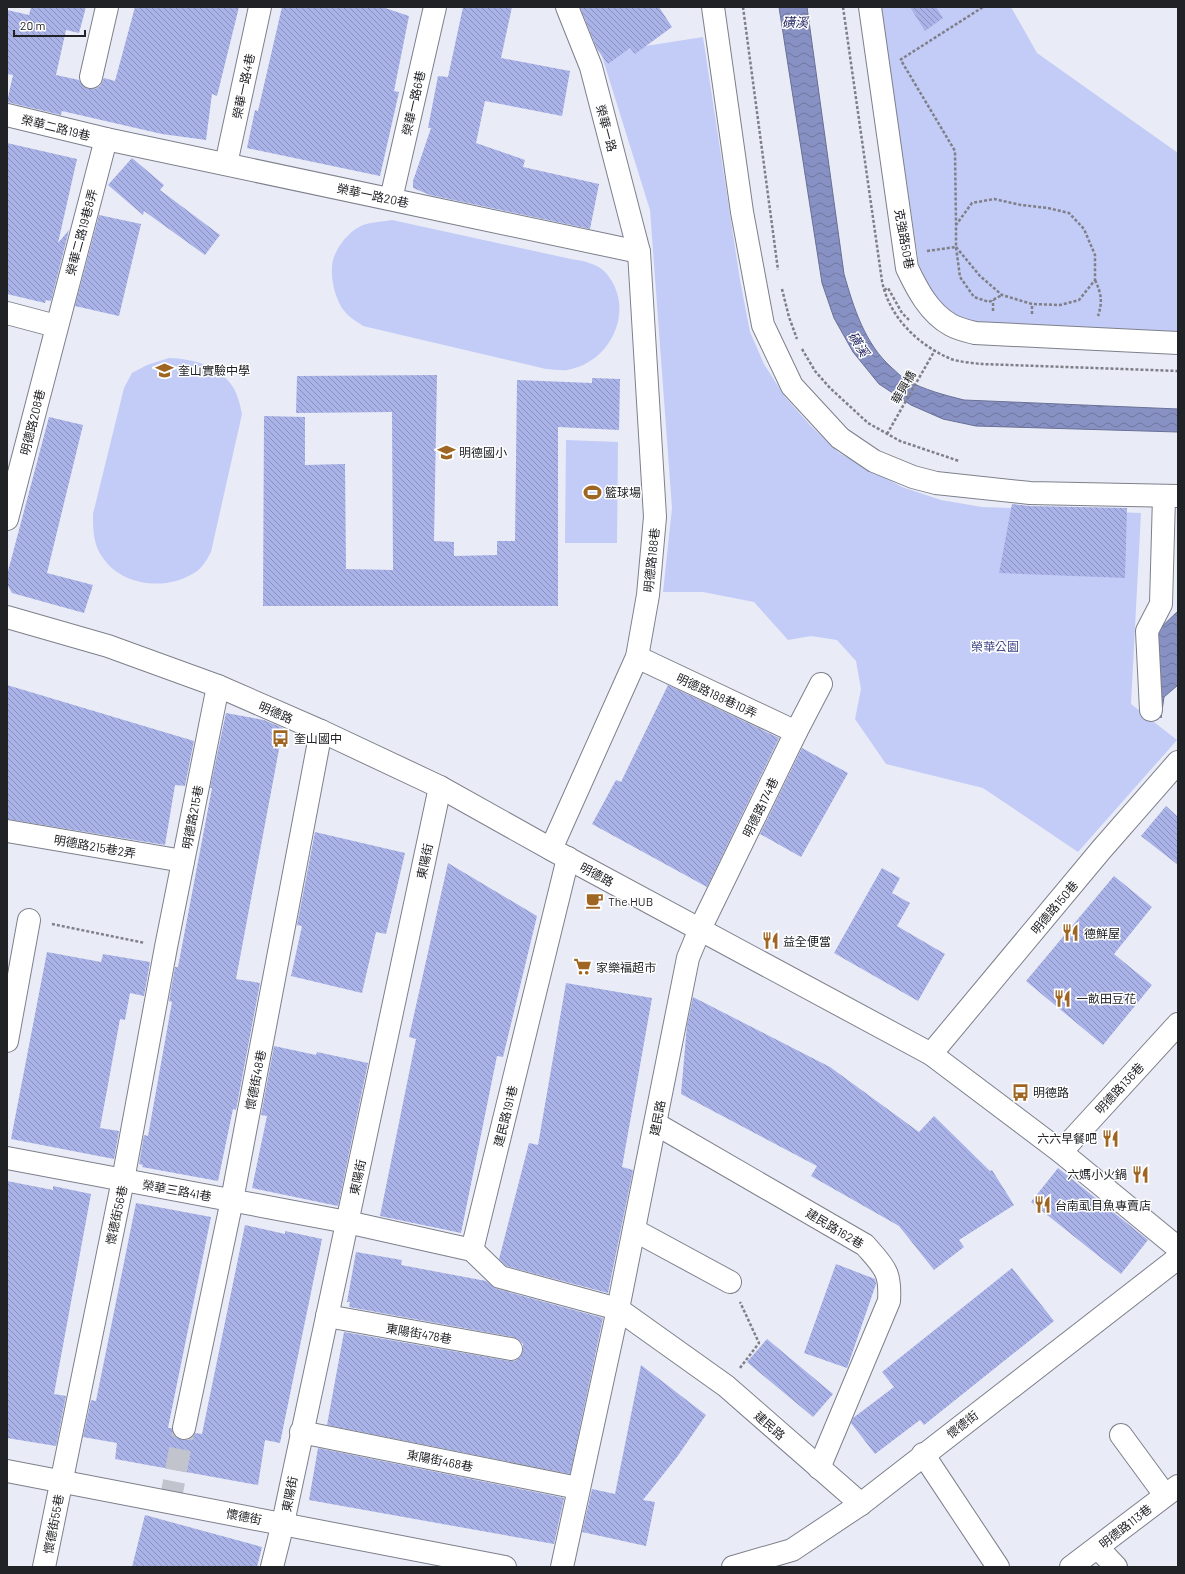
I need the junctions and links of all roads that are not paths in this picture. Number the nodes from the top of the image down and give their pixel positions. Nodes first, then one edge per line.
1 (107, 7) edge
2 (260, 7) edge
3 (435, 7) edge
4 (567, 7) edge
5 (714, 7) edge
6 (870, 7) edge
7 (91, 77) dead end
8 (7, 115) edge
9 (106, 139) junction
10 (226, 164) junction
11 (391, 199) junction
12 (640, 252) junction
13 (7, 313) edge
14 (56, 326) junction
15 (1178, 343) edge
16 (1171, 496) edge
17 (7, 519) edge
18 (7, 617) edge
19 (638, 657) junction
20 (821, 684) dead end
21 (218, 686) junction
22 (1150, 710) dead end
23 (321, 731) junction
24 (796, 732) junction
25 (1178, 762) edge
26 (440, 787) junction
27 (7, 831) edge
28 (560, 854) junction
29 (183, 861) junction
30 (29, 920) road end
31 (700, 929) junction
32 (166, 947) joint
33 (1178, 1024) edge
34 (7, 1041) edge
35 (931, 1054) junction
36 (656, 1124) junction
37 (1061, 1152) junction
38 (7, 1158) edge
39 (123, 1180) junction
40 (232, 1200) junction
41 (347, 1222) junction
42 (634, 1230) junction
43 (1178, 1248) edge
44 (472, 1250) junction
45 (1178, 1258) edge
46 (730, 1282) road end
47 (618, 1309) junction
48 (327, 1316) junction
49 (510, 1349) dead end
50 (184, 1428) tunnel mouth
51 (301, 1432) junction
52 (1121, 1435) dead end
53 (924, 1454) junction
54 (819, 1468) junction
55 (7, 1471) edge
56 (61, 1482) junction
57 (578, 1488) junction
58 (1174, 1490) edge
59 (862, 1504) junction
60 (283, 1524) junction
61 (1098, 1548) junction
62 (44, 1567) edge
63 (272, 1567) edge
64 (505, 1567) edge
65 (562, 1567) edge
66 (734, 1567) edge
67 (998, 1567) edge
68 (1072, 1567) edge
69 (1116, 1567) edge

1 - 7 street
2 - 10 street, 榮華一路4巷
3 - 11 street, 榮華一路6巷
4 - 12 street, 榮華一路
5 - 16 street
6 - 15 street, 克強路50巷
8 - 9 street, 榮華二路19巷
9 - 10 street, 榮華一路20巷
9 - 14 street, 榮華二路19巷8弄
10 - 11 street, 榮華一路20巷
11 - 12 street, 榮華一路20巷
12 - 19 street, 明德路188巷
13 - 14 street
14 - 17 street, 明德路208巷
16 - 22 street
18 - 21 street, 明德路
19 - 24 street, 明德路188巷10弄
19 - 28 street, 明德路188巷
20 - 24 street, 明德路174巷
21 - 23 street, 明德路
21 - 29 street, 明德路215巷
23 - 26 street, 明德路
23 - 40 street, 懷德街48巷
24 - 31 street, 明德路174巷
25 - 35 street, 明德路150巷
26 - 28 street, 明德路
26 - 41 street, 東陽街
27 - 29 street, 明德路215巷2弄
28 - 31 street, 明德路
28 - 44 street, 建民路191巷
29 - 32 street, 明德路215巷
30 - 34 street
31 - 35 street, 明德路
31 - 36 street, 建民路
32 - 39 street, 懷德街56巷
33 - 37 street, 明德路136巷
35 - 37 street, 明德路
36 - 42 street, 建民路
36 - 54 street, 建民路162巷
37 - 43 street, 明德路
38 - 39 street, 榮華三路41巷
39 - 40 street, 榮華三路41巷
39 - 56 street, 懷德街56巷
40 - 41 street, 榮華三路41巷
40 - 50 street, 懷德街48巷
41 - 44 street
41 - 48 street, 東陽街
42 - 46 street
42 - 47 street, 建民路
44 - 47 street
45 - 53 street, 懷德街
47 - 54 street, 建民路
47 - 57 street, 建民路
48 - 49 street, 東陽街478巷
48 - 51 street, 東陽街
51 - 57 street, 東陽街468巷
51 - 60 street, 東陽街
52 - 58 street
53 - 59 street, 懷德街
53 - 67 street
54 - 59 street, 建民路
55 - 56 street, 懷德街
56 - 60 street, 懷德街
56 - 62 street, 懷德街55巷
57 - 65 street, 建民路
58 - 61 street, 明德路113巷
59 - 66 street, 懷德街
60 - 63 street, 東陽街
60 - 64 street, 懷德街
61 - 68 street, 明德路113巷
61 - 69 street

